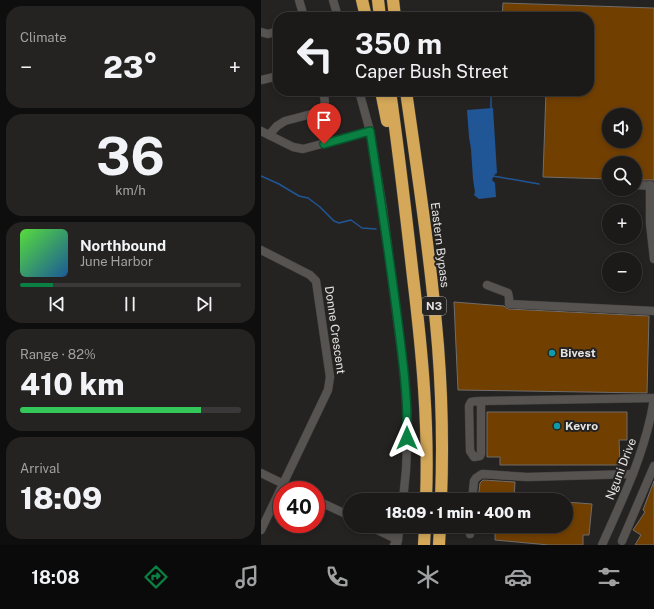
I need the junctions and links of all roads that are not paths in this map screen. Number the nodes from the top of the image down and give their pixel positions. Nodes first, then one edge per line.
1 (299, 0) edge
2 (333, 0) edge
3 (362, 0) edge
4 (378, 0) edge
5 (393, 0) edge
6 (303, 12) edge
7 (337, 12) edge
8 (365, 12) edge
9 (379, 12) edge
10 (394, 12) edge
11 (261, 32) edge
12 (273, 32) edge
13 (273, 77) edge
14 (261, 80) edge
15 (324, 96) edge
16 (360, 96) edge
17 (382, 96) edge
18 (391, 96) edge
19 (407, 96) edge
20 (261, 131) edge
21 (370, 131) junction
22 (269, 135) junction
23 (403, 184) junction
24 (652, 185) edge
25 (652, 217) edge
26 (261, 250) edge
27 (654, 259) edge
28 (487, 285) dead end
29 (654, 311) edge
30 (654, 399) edge
31 (481, 401) junction
32 (653, 418) edge
33 (651, 433) edge
34 (654, 466) edge
35 (261, 473) edge
36 (633, 474) junction
37 (277, 481) edge
38 (284, 481) edge
39 (404, 493) edge
40 (426, 493) edge
41 (441, 493) edge
42 (473, 493) edge
43 (325, 504) edge
44 (273, 505) edge
45 (343, 513) edge
46 (261, 530) edge
47 (380, 533) edge
48 (398, 533) edge
49 (425, 533) edge
50 (440, 533) edge
51 (622, 541) dead end
52 (396, 543) edge
53 (424, 545) edge
54 (439, 545) edge
55 (603, 545) edge

1 - 6 street
2 - 7 street
3 - 8 highway
4 - 9 highway
5 - 10 highway
11 - 12 street
13 - 14 street
15 - 22 street
16 - 21 street
17 - 23 highway
18 - 23 highway, N3
19 - 41 highway, Eastern Bypass / N3
20 - 22 street
21 - 22 street
21 - 39 street
23 - 40 highway, N3
24 - 25 street
25 - 27 street
26 - 38 street, Donne Crescent
28 - 29 street
30 - 31 street
30 - 32 street, Nguni Drive
31 - 31 street
32 - 33 street, Nguni Drive
33 - 36 street, Nguni Drive
34 - 51 street
35 - 37 street
36 - 42 street
36 - 55 street, Nguni Drive
43 - 45 street
44 - 46 street
47 - 52 street
48 - 52 street
49 - 53 highway
50 - 54 highway

